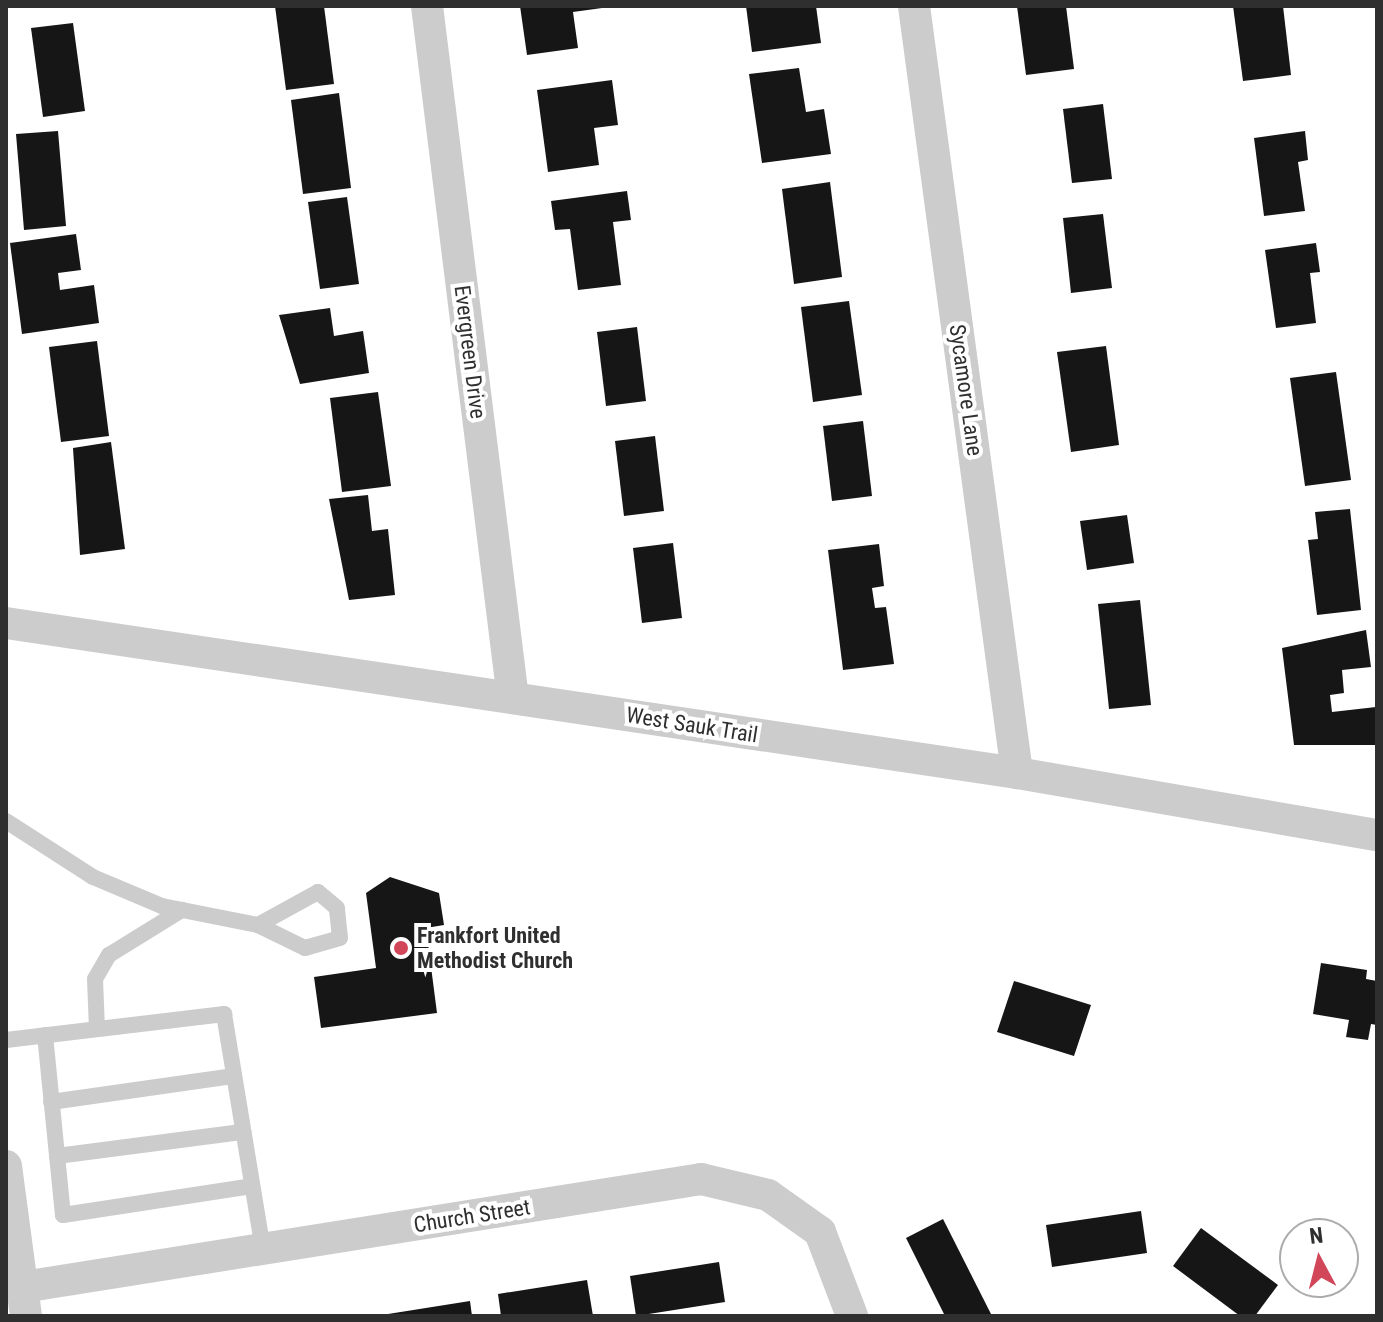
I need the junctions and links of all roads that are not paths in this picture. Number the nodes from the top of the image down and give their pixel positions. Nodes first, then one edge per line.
1 (427, 6) edge
2 (914, 6) edge
3 (6, 623) edge
4 (513, 698) junction
5 (1017, 773) junction
6 (6, 821) edge
7 (1377, 835) edge
8 (182, 910) junction
9 (258, 925) junction
10 (97, 1029) junction
11 (45, 1035) junction
12 (6, 1040) edge
13 (234, 1076) junction
14 (51, 1102) junction
15 (243, 1132) junction
16 (57, 1156) junction
17 (6, 1166) edge
18 (252, 1186) junction
19 (263, 1249) junction
20 (25, 1302) edge
21 (852, 1316) edge

1 - 4 street, Evergreen Drive
2 - 5 street, Sycamore Lane
3 - 4 street, West Sauk Trail
4 - 5 street, West Sauk Trail
5 - 7 street, West Sauk Trail
6 - 8 lane
8 - 9 lane
8 - 10 lane
9 - 9 lane
10 - 11 lane
10 - 13 lane
11 - 12 lane
11 - 14 lane
13 - 14 lane
13 - 15 lane
14 - 16 lane
15 - 16 lane
15 - 18 lane
16 - 18 lane
17 - 20 street
18 - 19 lane
19 - 20 street, Church Street
19 - 21 street, Church Street

